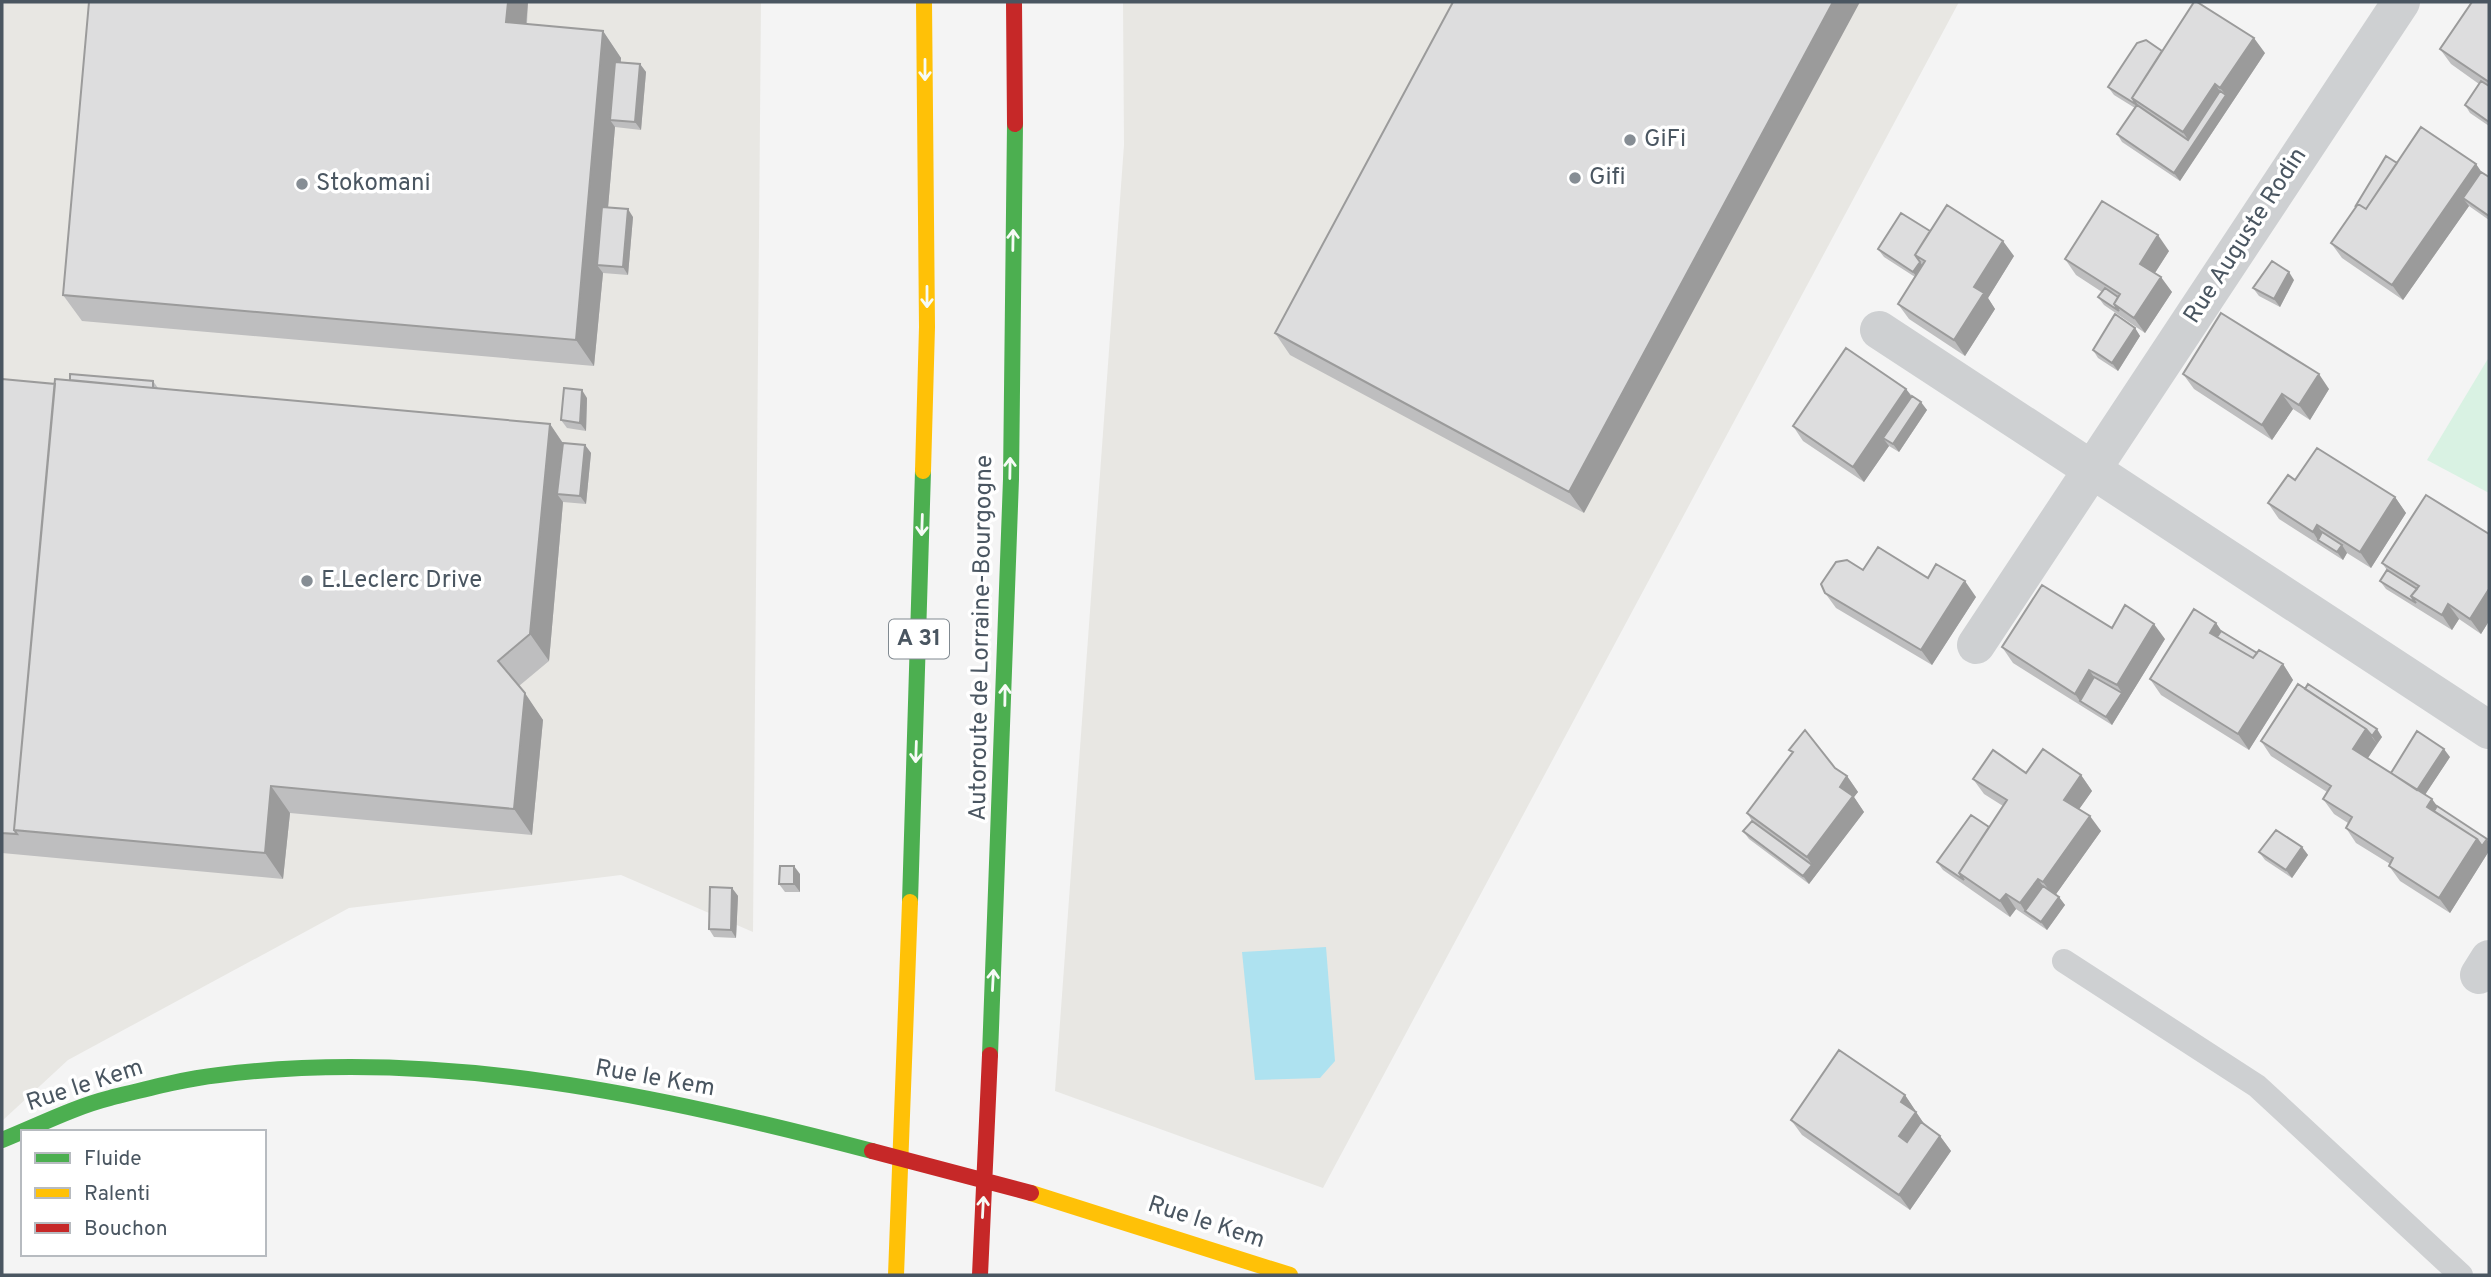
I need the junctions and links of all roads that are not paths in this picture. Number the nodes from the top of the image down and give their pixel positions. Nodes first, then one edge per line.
1 (924, 2) edge
2 (1014, 2) edge
3 (2400, 2) edge
4 (1879, 330) dead end
5 (2092, 470) junction
6 (1976, 645) dead end
7 (2489, 730) edge
8 (2064, 961) dead end
9 (21, 1130) edge
10 (22, 1130) edge
11 (2, 1140) edge
12 (896, 1275) edge
13 (980, 1275) edge
14 (1290, 1275) edge
15 (2461, 1275) edge

1 -> 12 main road, A 31
13 -> 2 main road, Autoroute de Lorraine-Bourgogne
3 - 5 street, Rue Auguste Rodin
4 - 5 street
5 - 6 street, Rue Auguste Rodin
5 - 7 street
8 - 15 lane
9 - 11 main road, Rue le Kem
10 - 14 main road, Rue le Kem

